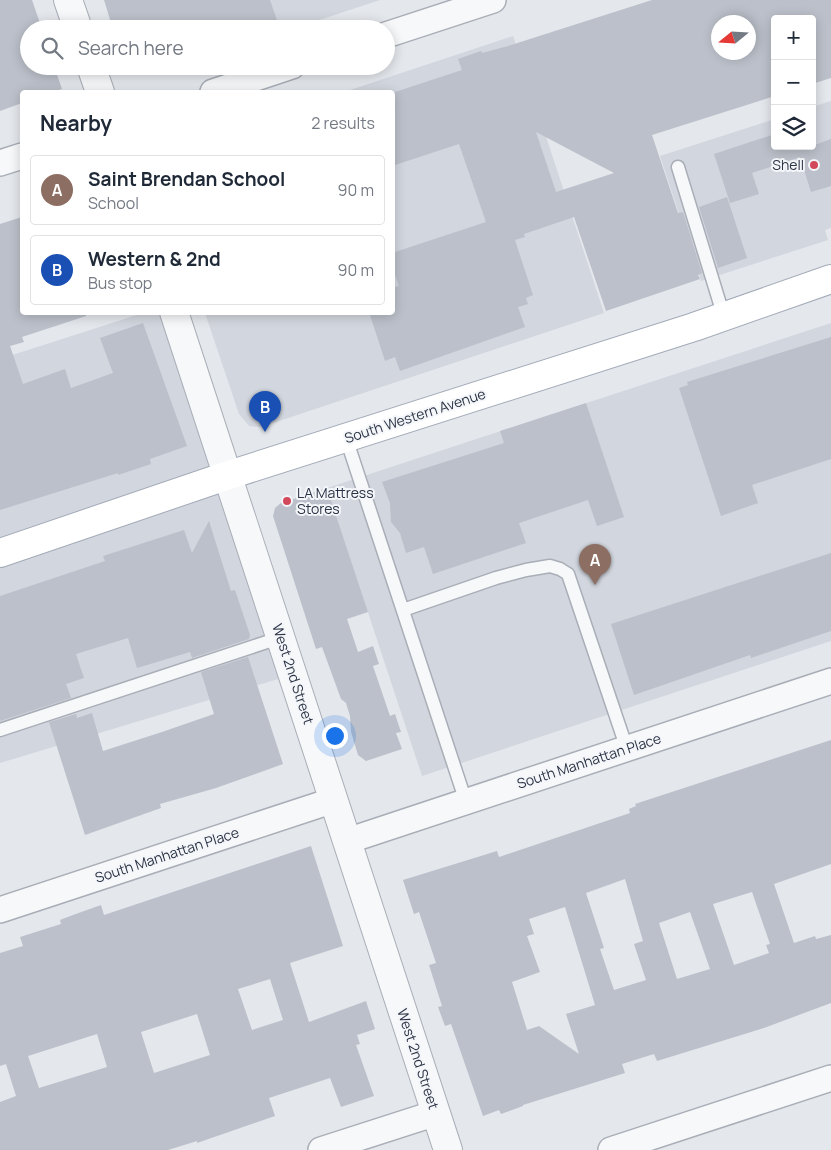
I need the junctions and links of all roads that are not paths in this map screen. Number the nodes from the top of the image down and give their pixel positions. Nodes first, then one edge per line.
1 (68, 0) edge
2 (493, 0) edge
3 (75, 20) edge
4 (395, 32) edge
5 (94, 75) edge
6 (265, 75) edge
7 (99, 90) edge
8 (219, 90) edge
9 (20, 157) edge
10 (0, 163) edge
11 (678, 167) dead end
12 (831, 280) edge
13 (175, 315) edge
14 (724, 317) junction
15 (346, 438) junction
16 (229, 475) junction
17 (0, 553) edge
18 (403, 610) junction
19 (282, 637) junction
20 (831, 682) edge
21 (0, 730) edge
22 (627, 749) junction
23 (334, 800) junction
24 (466, 802) junction
25 (348, 841) junction
26 (0, 910) edge
27 (831, 1078) edge
28 (436, 1113) junction
29 (321, 1150) edge
30 (448, 1150) edge
31 (611, 1150) edge

1 - 3 street
2 - 4 street
5 - 7 street
6 - 8 street
9 - 10 street
11 - 14 lane
12 - 14 main road, South Western Avenue
13 - 16 street, West 2nd Street
14 - 15 main road, South Western Avenue
15 - 16 main road, South Western Avenue
15 - 18 lane
16 - 17 main road, South Western Avenue
16 - 19 street, West 2nd Street
18 - 22 lane
18 - 24 lane
19 - 21 lane
19 - 23 street, West 2nd Street
20 - 22 street, South Manhattan Place
22 - 24 street, South Manhattan Place
23 - 25 street, West 2nd Street
23 - 26 street, South Manhattan Place
24 - 25 street, South Manhattan Place
25 - 28 street, West 2nd Street
27 - 31 street
28 - 29 street
28 - 30 street, West 2nd Street

